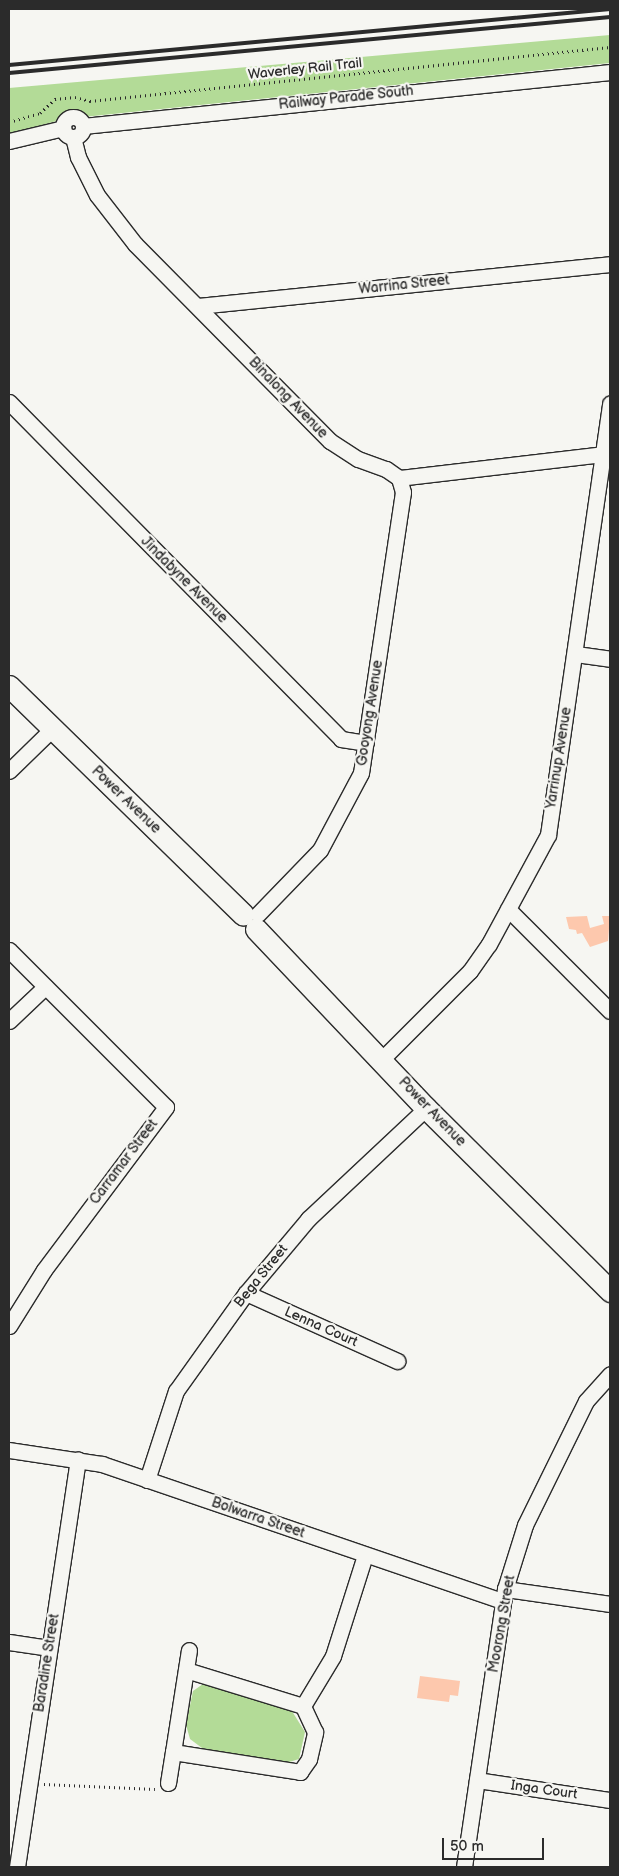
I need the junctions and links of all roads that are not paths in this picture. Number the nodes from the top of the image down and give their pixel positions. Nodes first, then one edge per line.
1 (610, 72) edge
2 (73, 130) junction
3 (9, 141) edge
4 (610, 264) edge
5 (198, 306) junction
6 (9, 402) edge
7 (610, 403) edge
8 (602, 454) junction
9 (399, 478) junction
10 (576, 654) junction
11 (610, 659) edge
12 (9, 686) edge
13 (52, 729) junction
14 (366, 743) junction
15 (9, 771) edge
16 (508, 910) junction
17 (252, 919) junction
18 (9, 950) edge
19 (45, 987) junction
20 (610, 1011) edge
21 (9, 1021) edge
22 (382, 1059) junction
23 (426, 1108) junction
24 (610, 1291) edge
25 (246, 1293) junction
26 (9, 1326) edge
27 (397, 1361) dead end
28 (610, 1374) edge
29 (9, 1450) edge
30 (78, 1460) junction
31 (147, 1480) junction
32 (365, 1556) junction
33 (504, 1595) junction
34 (610, 1604) edge
35 (9, 1642) edge
36 (49, 1648) junction
37 (189, 1650) dead end
38 (186, 1670) junction
39 (303, 1706) junction
40 (173, 1752) junction
41 (477, 1780) junction
42 (168, 1783) road end
43 (610, 1800) edge
44 (17, 1867) edge
45 (464, 1867) edge

1 - 2 street, Railway Parade South
2 - 3 street, Railway Parade South
2 - 5 street, Binalong Avenue
4 - 5 street, Warrina Street
5 - 9 street, Binalong Avenue
6 - 14 street, Jindabyne Avenue
7 - 8 street, Yarrinup Avenue
8 - 9 street
8 - 10 street, Yarrinup Avenue
9 - 14 street, Gooyong Avenue
10 - 11 street
10 - 16 street, Yarrinup Avenue
12 - 13 street, Power Avenue
13 - 15 street
13 - 17 street, Power Avenue
14 - 17 street, Gooyong Avenue
16 - 20 street
16 - 22 street, Yarrinup Avenue
17 - 22 street, Power Avenue
18 - 19 street, Carramar Street
19 - 21 street
19 - 26 street, Carramar Street
22 - 23 street, Power Avenue
23 - 24 street, Power Avenue
23 - 25 street, Bega Street
25 - 27 street, Lenna Court
25 - 31 street, Bega Street
28 - 33 street, Moorong Street
29 - 30 street, Bolwarra Street
30 - 31 street, Bolwarra Street
30 - 36 street, Baradine Street
31 - 32 street, Bolwarra Street
32 - 33 street, Bolwarra Street
32 - 39 street
33 - 34 street, Bolwarra Street
33 - 41 street, Moorong Street
35 - 36 street
36 - 44 street, Baradine Street
37 - 38 street
38 - 39 street
38 - 40 street
39 - 40 street
40 - 42 street
41 - 43 street, Inga Court
41 - 45 street, Moorong Street

